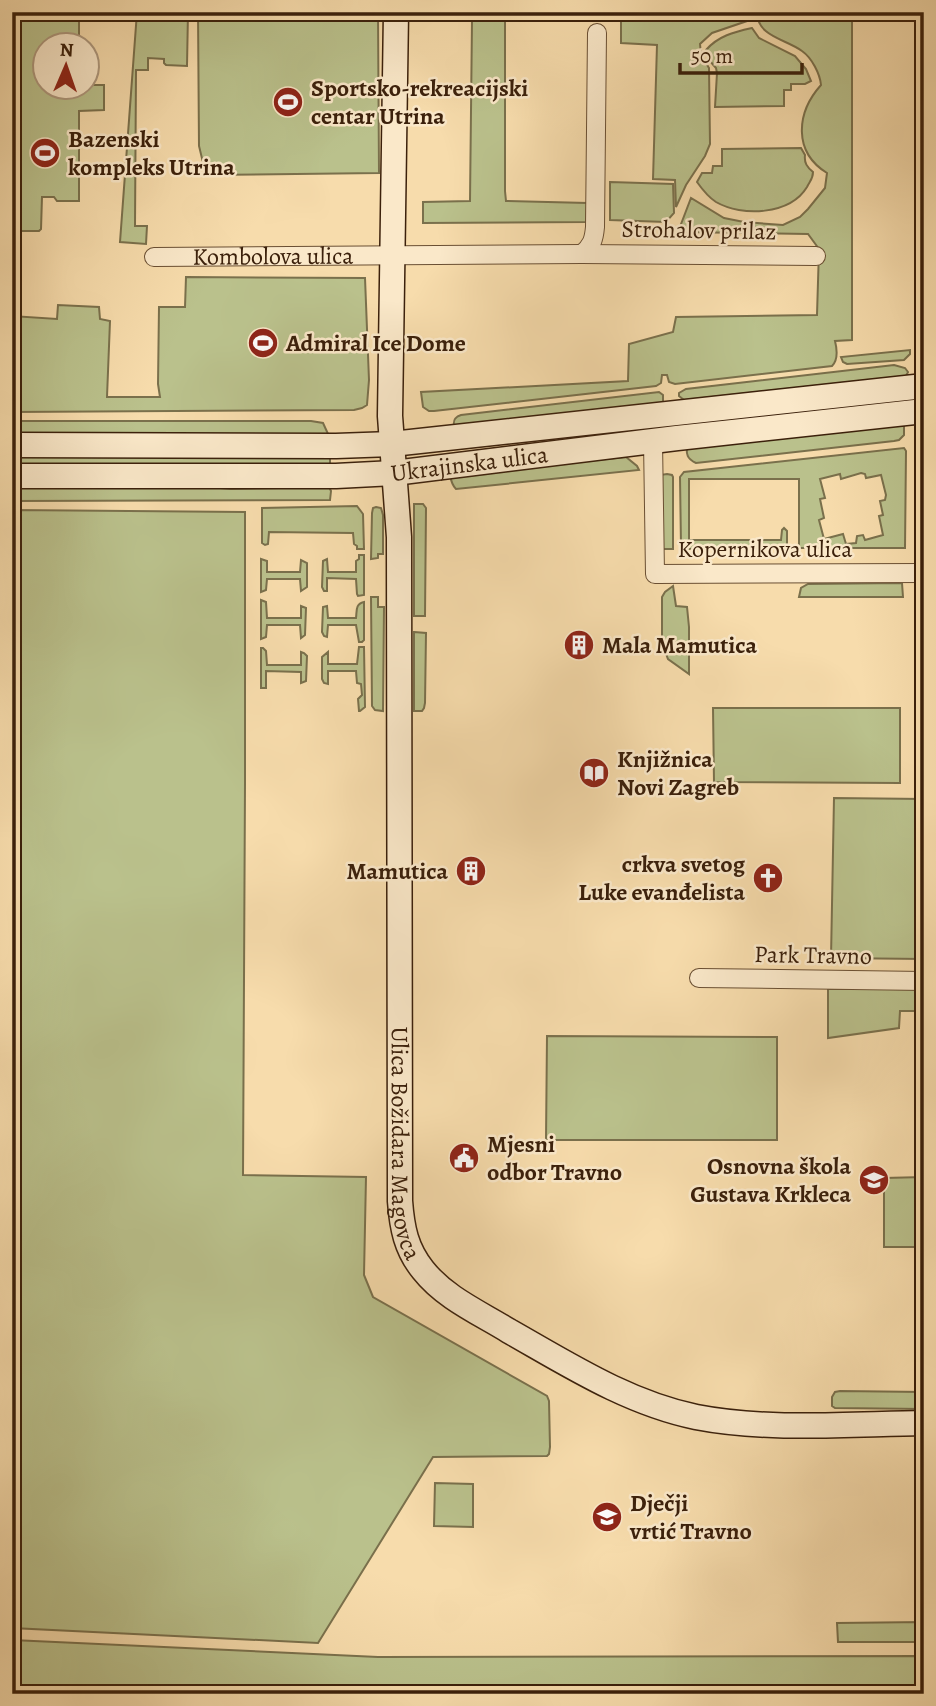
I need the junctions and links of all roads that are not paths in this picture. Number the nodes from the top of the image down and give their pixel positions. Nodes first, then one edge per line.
1 (396, 12) edge
2 (597, 33) dead end
3 (582, 254) junction
4 (393, 256) junction
5 (816, 256) dead end
6 (153, 257) dead end
7 (924, 386) edge
8 (924, 411) edge
9 (653, 441) junction
10 (392, 444) junction
11 (12, 445) edge
12 (394, 473) junction
13 (12, 476) edge
14 (924, 573) edge
15 (699, 978) dead end
16 (924, 981) edge
17 (924, 1423) edge

1 - 4 street
2 - 3 street, Strohalov prilaz
3 - 4 street, Strohalov prilaz
3 - 5 street, Strohalov prilaz
4 - 6 street, Kombolova ulica
4 - 10 street
7 - 10 street, Ukrajinska ulica
8 - 9 street, Ukrajinska ulica
9 - 12 street, Ukrajinska ulica
9 - 14 street, Kopernikova ulica
10 - 11 street, Ukrajinska ulica
10 - 12 street, Ulica Božidara Magovca
12 - 13 street, Ukrajinska ulica
12 - 17 street, Ulica Božidara Magovca
15 - 16 street, Park Travno

